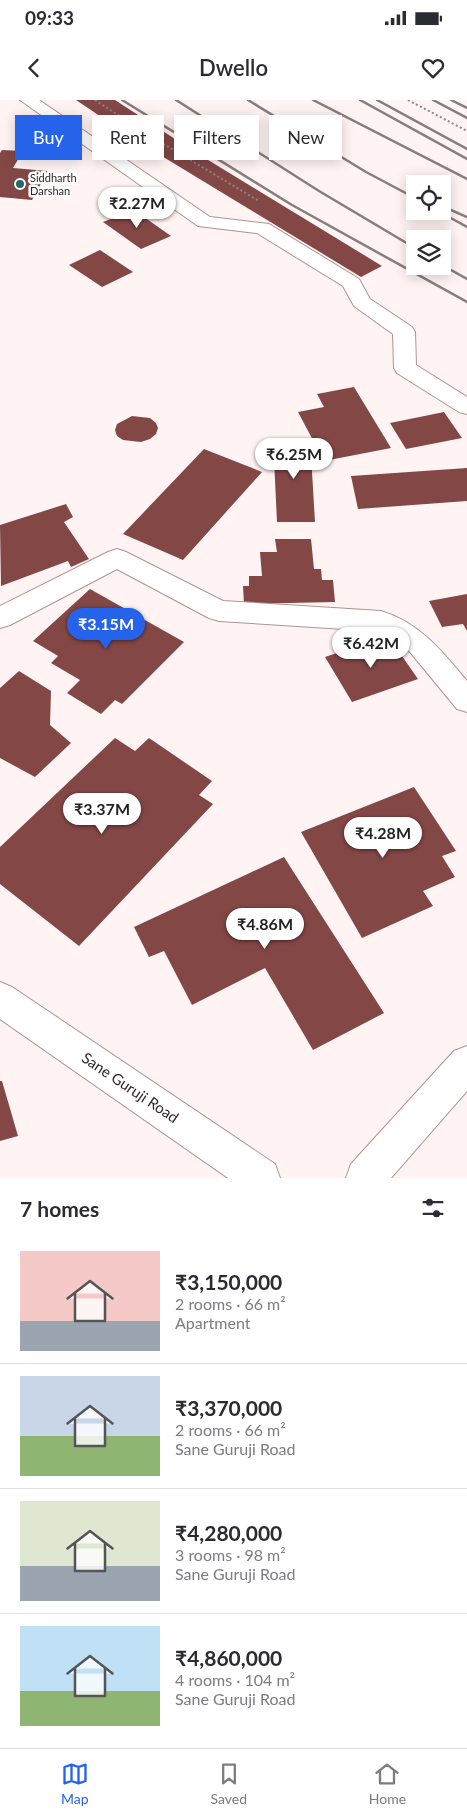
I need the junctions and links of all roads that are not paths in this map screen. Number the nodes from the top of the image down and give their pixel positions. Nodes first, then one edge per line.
1 (28, 100) edge
2 (467, 407) edge
3 (0, 618) edge
4 (467, 701) edge
5 (0, 999) edge
6 (467, 1064) edge
7 (260, 1178) edge
8 (365, 1178) edge

1 - 2 street
3 - 4 street
5 - 7 street, Sane Guruji Road
6 - 8 street

